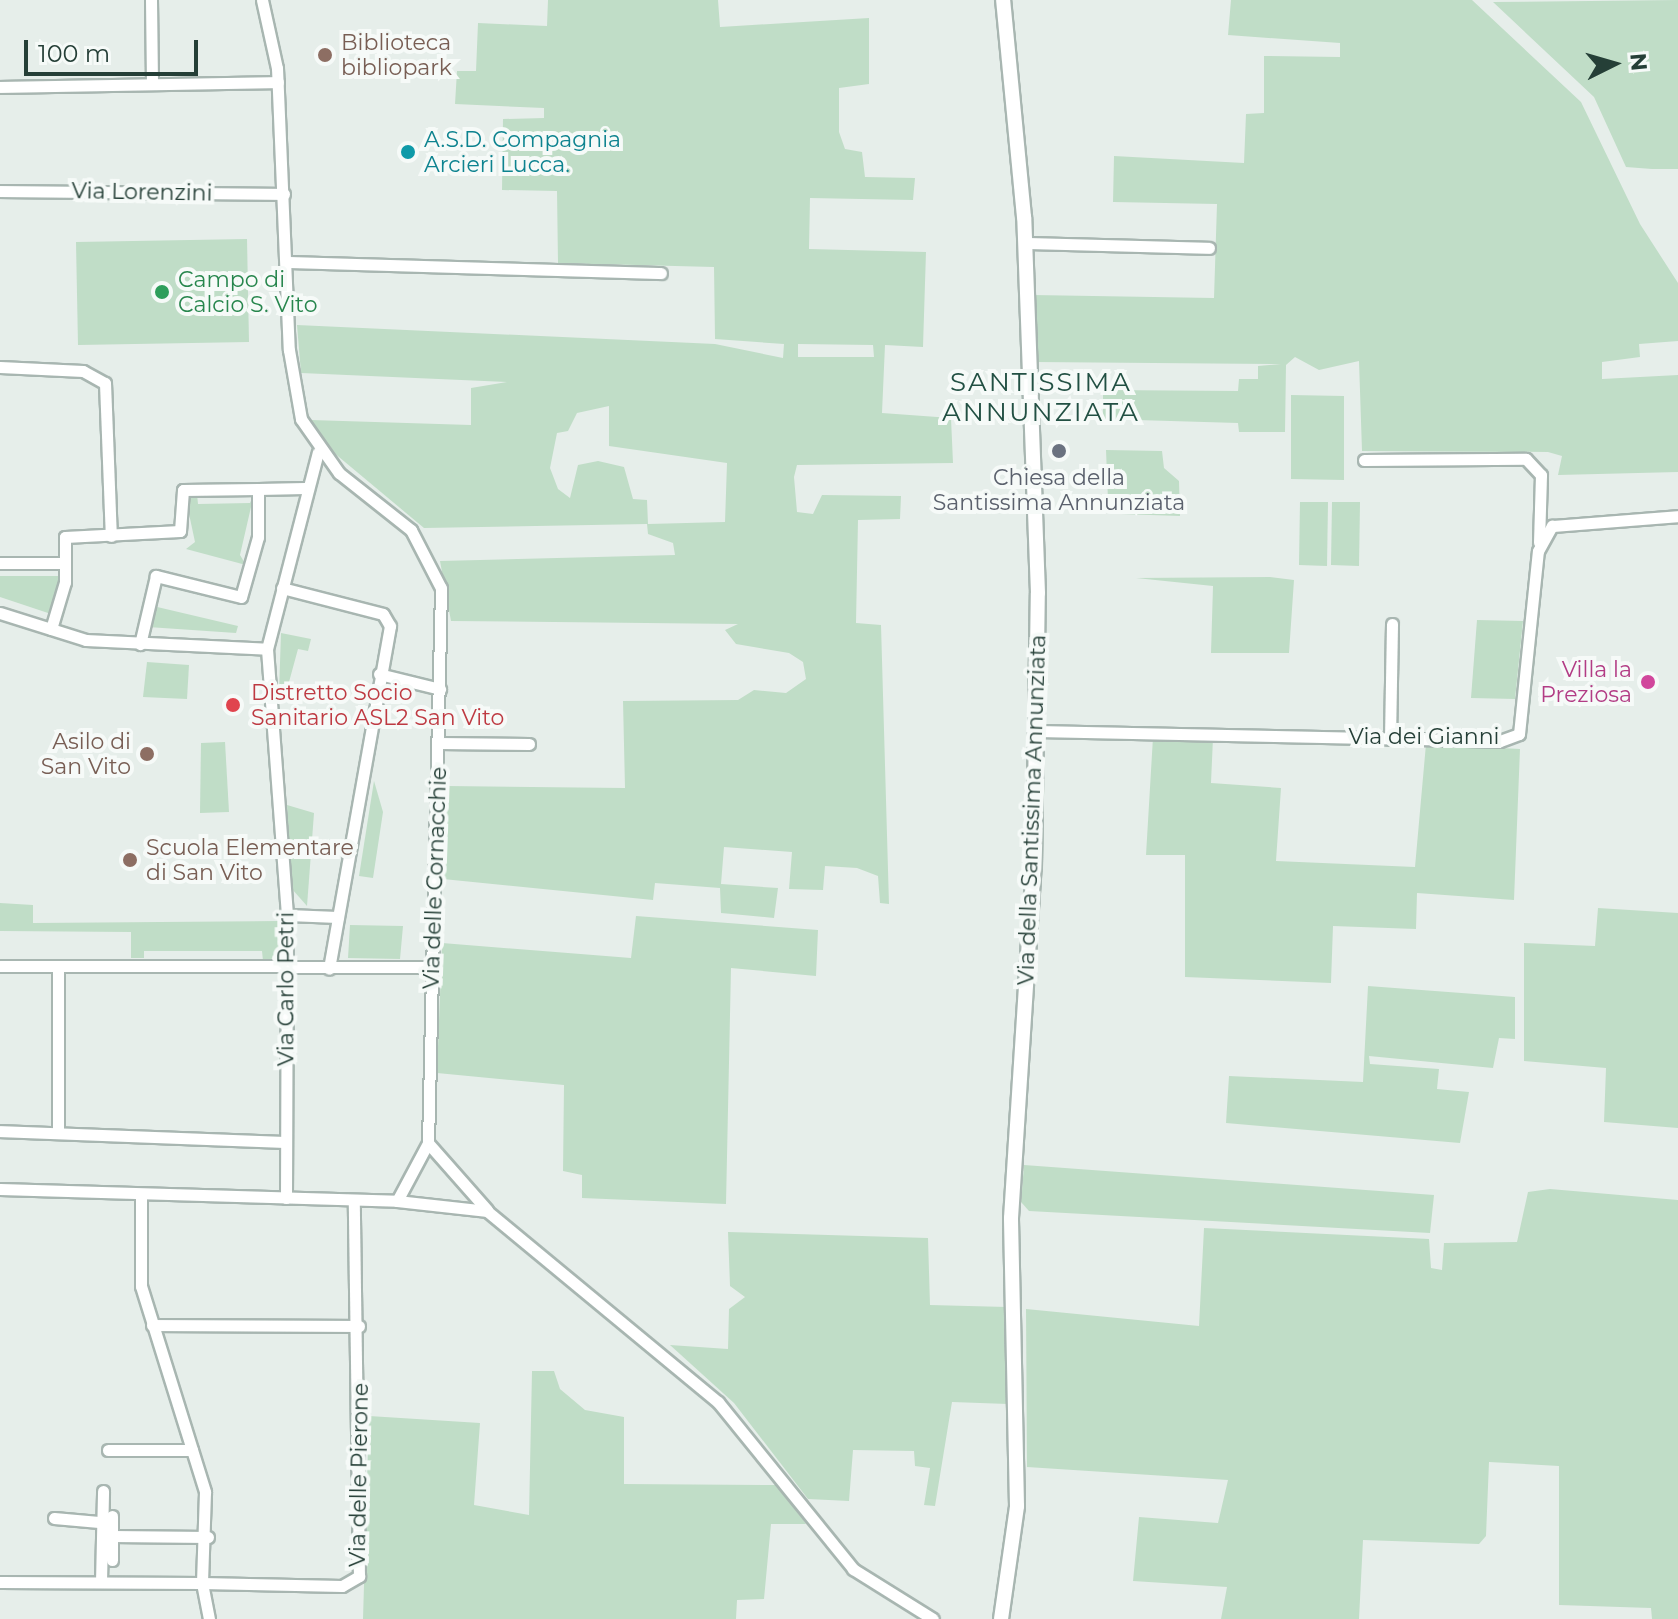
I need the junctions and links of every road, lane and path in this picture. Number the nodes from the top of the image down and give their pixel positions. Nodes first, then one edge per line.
1 (151, 0) edge
2 (262, 0) edge
3 (1003, 0) edge
4 (278, 82) junction
5 (152, 84) junction
6 (0, 87) edge
7 (0, 191) edge
8 (284, 194) junction
9 (1024, 243) junction
10 (1209, 248) dead end
11 (286, 262) junction
12 (661, 273) dead end
13 (0, 367) edge
14 (318, 452) junction
15 (1364, 460) dead end
16 (305, 488) junction
17 (258, 489) junction
18 (1678, 516) edge
19 (111, 536) junction
20 (1538, 551) junction
21 (0, 563) edge
22 (65, 563) junction
23 (282, 588) junction
24 (0, 613) edge
25 (1392, 624) dead end
26 (51, 629) junction
27 (140, 644) junction
28 (267, 649) junction
29 (379, 674) junction
30 (440, 689) junction
31 (1037, 731) junction
32 (1390, 739) junction
33 (439, 743) junction
34 (529, 744) dead end
35 (287, 915) junction
36 (338, 917) junction
37 (0, 966) edge
38 (58, 967) junction
39 (433, 967) junction
40 (287, 969) junction
41 (329, 969) junction
42 (0, 1131) edge
43 (58, 1132) junction
44 (286, 1142) junction
45 (428, 1143) junction
46 (0, 1189) edge
47 (141, 1195) junction
48 (286, 1198) junction
49 (354, 1200) junction
50 (397, 1201) junction
51 (487, 1211) junction
52 (152, 1325) junction
53 (359, 1326) junction
54 (108, 1450) dead end
55 (192, 1450) junction
56 (103, 1491) dead end
57 (112, 1516) dead end
58 (54, 1518) dead end
59 (99, 1522) junction
60 (112, 1536) junction
61 (208, 1537) junction
62 (112, 1560) dead end
63 (0, 1582) edge
64 (101, 1582) junction
65 (202, 1583) junction
66 (209, 1619) edge
67 (933, 1619) edge
68 (1001, 1619) edge

1 - 5 street
2 - 4 street, Via delle Cornacchie
3 - 9 street, Via della Santissima Annunziata
4 - 5 street
4 - 8 street, Via delle Cornacchie
5 - 6 street
7 - 8 street, Via Lorenzini
8 - 11 street, Via delle Cornacchie
9 - 10 street
9 - 31 street, Via della Santissima Annunziata
11 - 12 street
11 - 14 street, Via delle Cornacchie
13 - 19 street
14 - 16 street, Via Carlo Petri
14 - 30 street, Via delle Cornacchie
15 - 20 street
16 - 17 street
16 - 23 street, Via Carlo Petri
17 - 19 street
17 - 27 street
18 - 20 street
19 - 22 street
20 - 32 street, Via dei Gianni
21 - 22 street
22 - 26 street
23 - 28 street, Via Carlo Petri
23 - 29 street
24 - 26 street
25 - 32 street
26 - 27 street
27 - 28 street
28 - 35 street, Via Carlo Petri
29 - 30 street
29 - 36 street
30 - 33 street, Via delle Cornacchie
31 - 32 street, Via dei Gianni
31 - 68 street, Via della Santissima Annunziata
33 - 34 street
33 - 39 street, Via delle Cornacchie
35 - 36 street
35 - 40 street, Via Carlo Petri
36 - 41 street
37 - 38 street
38 - 40 street
38 - 43 street
39 - 41 street
39 - 45 street, Via delle Cornacchie
40 - 41 street
40 - 44 street, Via Carlo Petri
42 - 43 street
43 - 44 street
44 - 48 street, Via Carlo Petri
45 - 50 street
45 - 51 street
46 - 47 street
47 - 48 street
47 - 52 street
48 - 49 street
49 - 50 street
49 - 53 street, Via delle Pierone
50 - 51 street
51 - 67 street
52 - 53 street
52 - 55 street
53 - 65 street, Via delle Pierone
54 - 55 street
55 - 61 street
56 - 59 street
57 - 60 street
58 - 59 street
59 - 64 street
60 - 61 street
60 - 62 street
61 - 65 street
63 - 64 street
64 - 65 street
65 - 66 street

